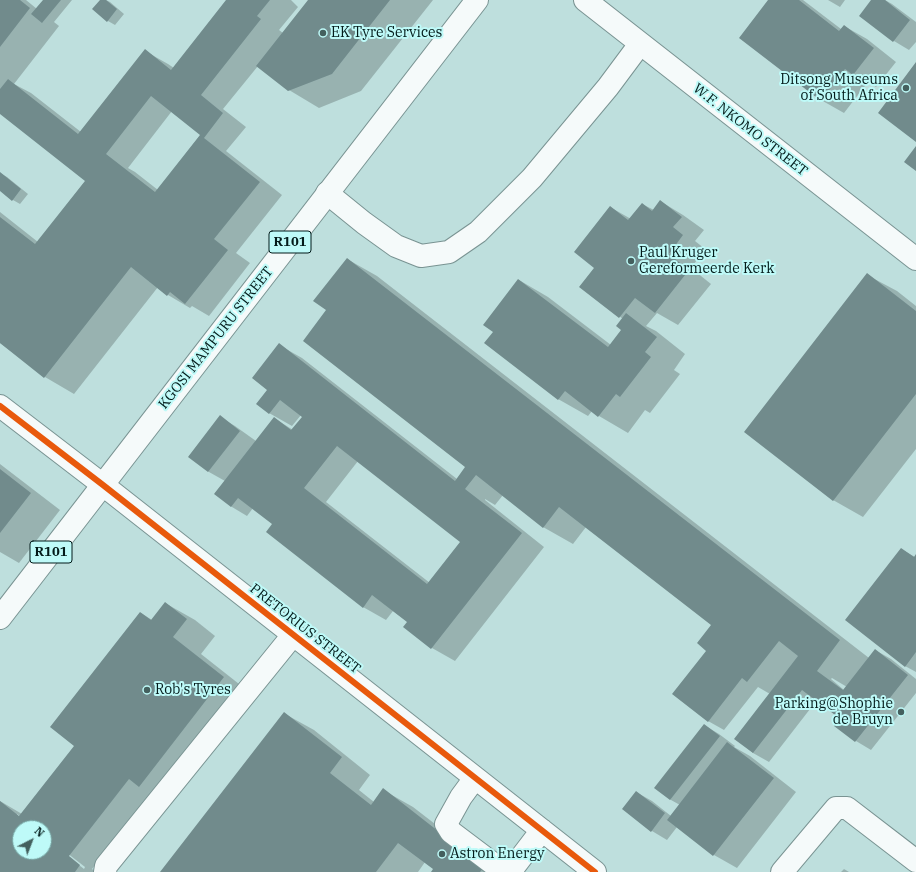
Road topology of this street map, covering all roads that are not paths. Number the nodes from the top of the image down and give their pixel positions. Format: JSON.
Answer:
{"nodes":[{"id":1,"x":477,"y":0,"type":"edge"},
{"id":2,"x":584,"y":0,"type":"edge"},
{"id":3,"x":640,"y":44,"type":"junction"},
{"id":4,"x":327,"y":193,"type":"junction"},
{"id":5,"x":916,"y":259,"type":"edge"},
{"id":6,"x":0,"y":406,"type":"edge"},
{"id":7,"x":103,"y":485,"type":"junction"},
{"id":8,"x":0,"y":618,"type":"edge"},
{"id":9,"x":293,"y":635,"type":"junction"},
{"id":10,"x":475,"y":778,"type":"junction"},
{"id":11,"x":542,"y":830,"type":"junction"},
{"id":12,"x":916,"y":861,"type":"edge"},
{"id":13,"x":105,"y":872,"type":"edge"},
{"id":14,"x":504,"y":872,"type":"edge"},
{"id":15,"x":510,"y":872,"type":"edge"},
{"id":16,"x":595,"y":872,"type":"edge"},
{"id":17,"x":782,"y":872,"type":"edge"}],
"edges":[{"from":1,"to":4,"type":"main road","name":"KGOSI MAMPURU STREET","number":"R101"},
{"from":2,"to":3,"type":"main road","name":"W.F. NKOMO STREET"},
{"from":3,"to":4,"type":"main road"},
{"from":3,"to":5,"type":"main road","name":"W.F. NKOMO STREET"},
{"from":4,"to":7,"type":"main road","name":"KGOSI MAMPURU STREET","number":"R101"},
{"from":6,"to":7,"type":"main road","name":"PRETORIUS STREET"},
{"from":7,"to":8,"type":"main road","name":"KGOSI MAMPURU STREET","number":"R101"},
{"from":7,"to":9,"type":"main road","name":"PRETORIUS STREET"},
{"from":9,"to":10,"type":"main road","name":"PRETORIUS STREET"},
{"from":9,"to":13,"type":"main road"},
{"from":10,"to":11,"type":"main road","name":"PRETORIUS STREET"},
{"from":10,"to":14,"type":"main road"},
{"from":11,"to":15,"type":"main road"},
{"from":11,"to":16,"type":"main road","name":"PRETORIUS STREET"},
{"from":12,"to":17,"type":"main road"}]}
